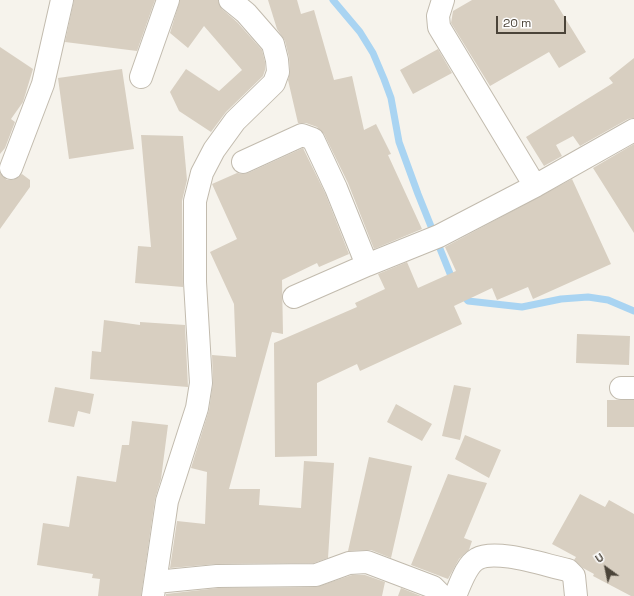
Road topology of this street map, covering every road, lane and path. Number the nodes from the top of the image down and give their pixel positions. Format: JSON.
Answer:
{"nodes":[{"id":1,"x":62,"y":0,"type":"edge"},
{"id":2,"x":168,"y":0,"type":"edge"},
{"id":3,"x":230,"y":0,"type":"edge"},
{"id":4,"x":443,"y":0,"type":"edge"},
{"id":5,"x":141,"y":77,"type":"dead end"},
{"id":6,"x":634,"y":130,"type":"edge"},
{"id":7,"x":243,"y":162,"type":"dead end"},
{"id":8,"x":11,"y":168,"type":"dead end"},
{"id":9,"x":535,"y":186,"type":"junction"},
{"id":10,"x":367,"y":265,"type":"junction"},
{"id":11,"x":294,"y":297,"type":"dead end"},
{"id":12,"x":155,"y":589,"type":"edge"},
{"id":13,"x":442,"y":596,"type":"edge"},
{"id":14,"x":455,"y":596,"type":"edge"},
{"id":15,"x":576,"y":596,"type":"edge"}],
"edges":[{"from":1,"to":8,"type":"street"},
{"from":2,"to":5,"type":"street"},
{"from":3,"to":12,"type":"street"},
{"from":4,"to":9,"type":"street"},
{"from":6,"to":9,"type":"street"},
{"from":7,"to":10,"type":"street"},
{"from":9,"to":10,"type":"street"},
{"from":10,"to":11,"type":"street"},
{"from":12,"to":13,"type":"street"},
{"from":14,"to":15,"type":"street"}]}
